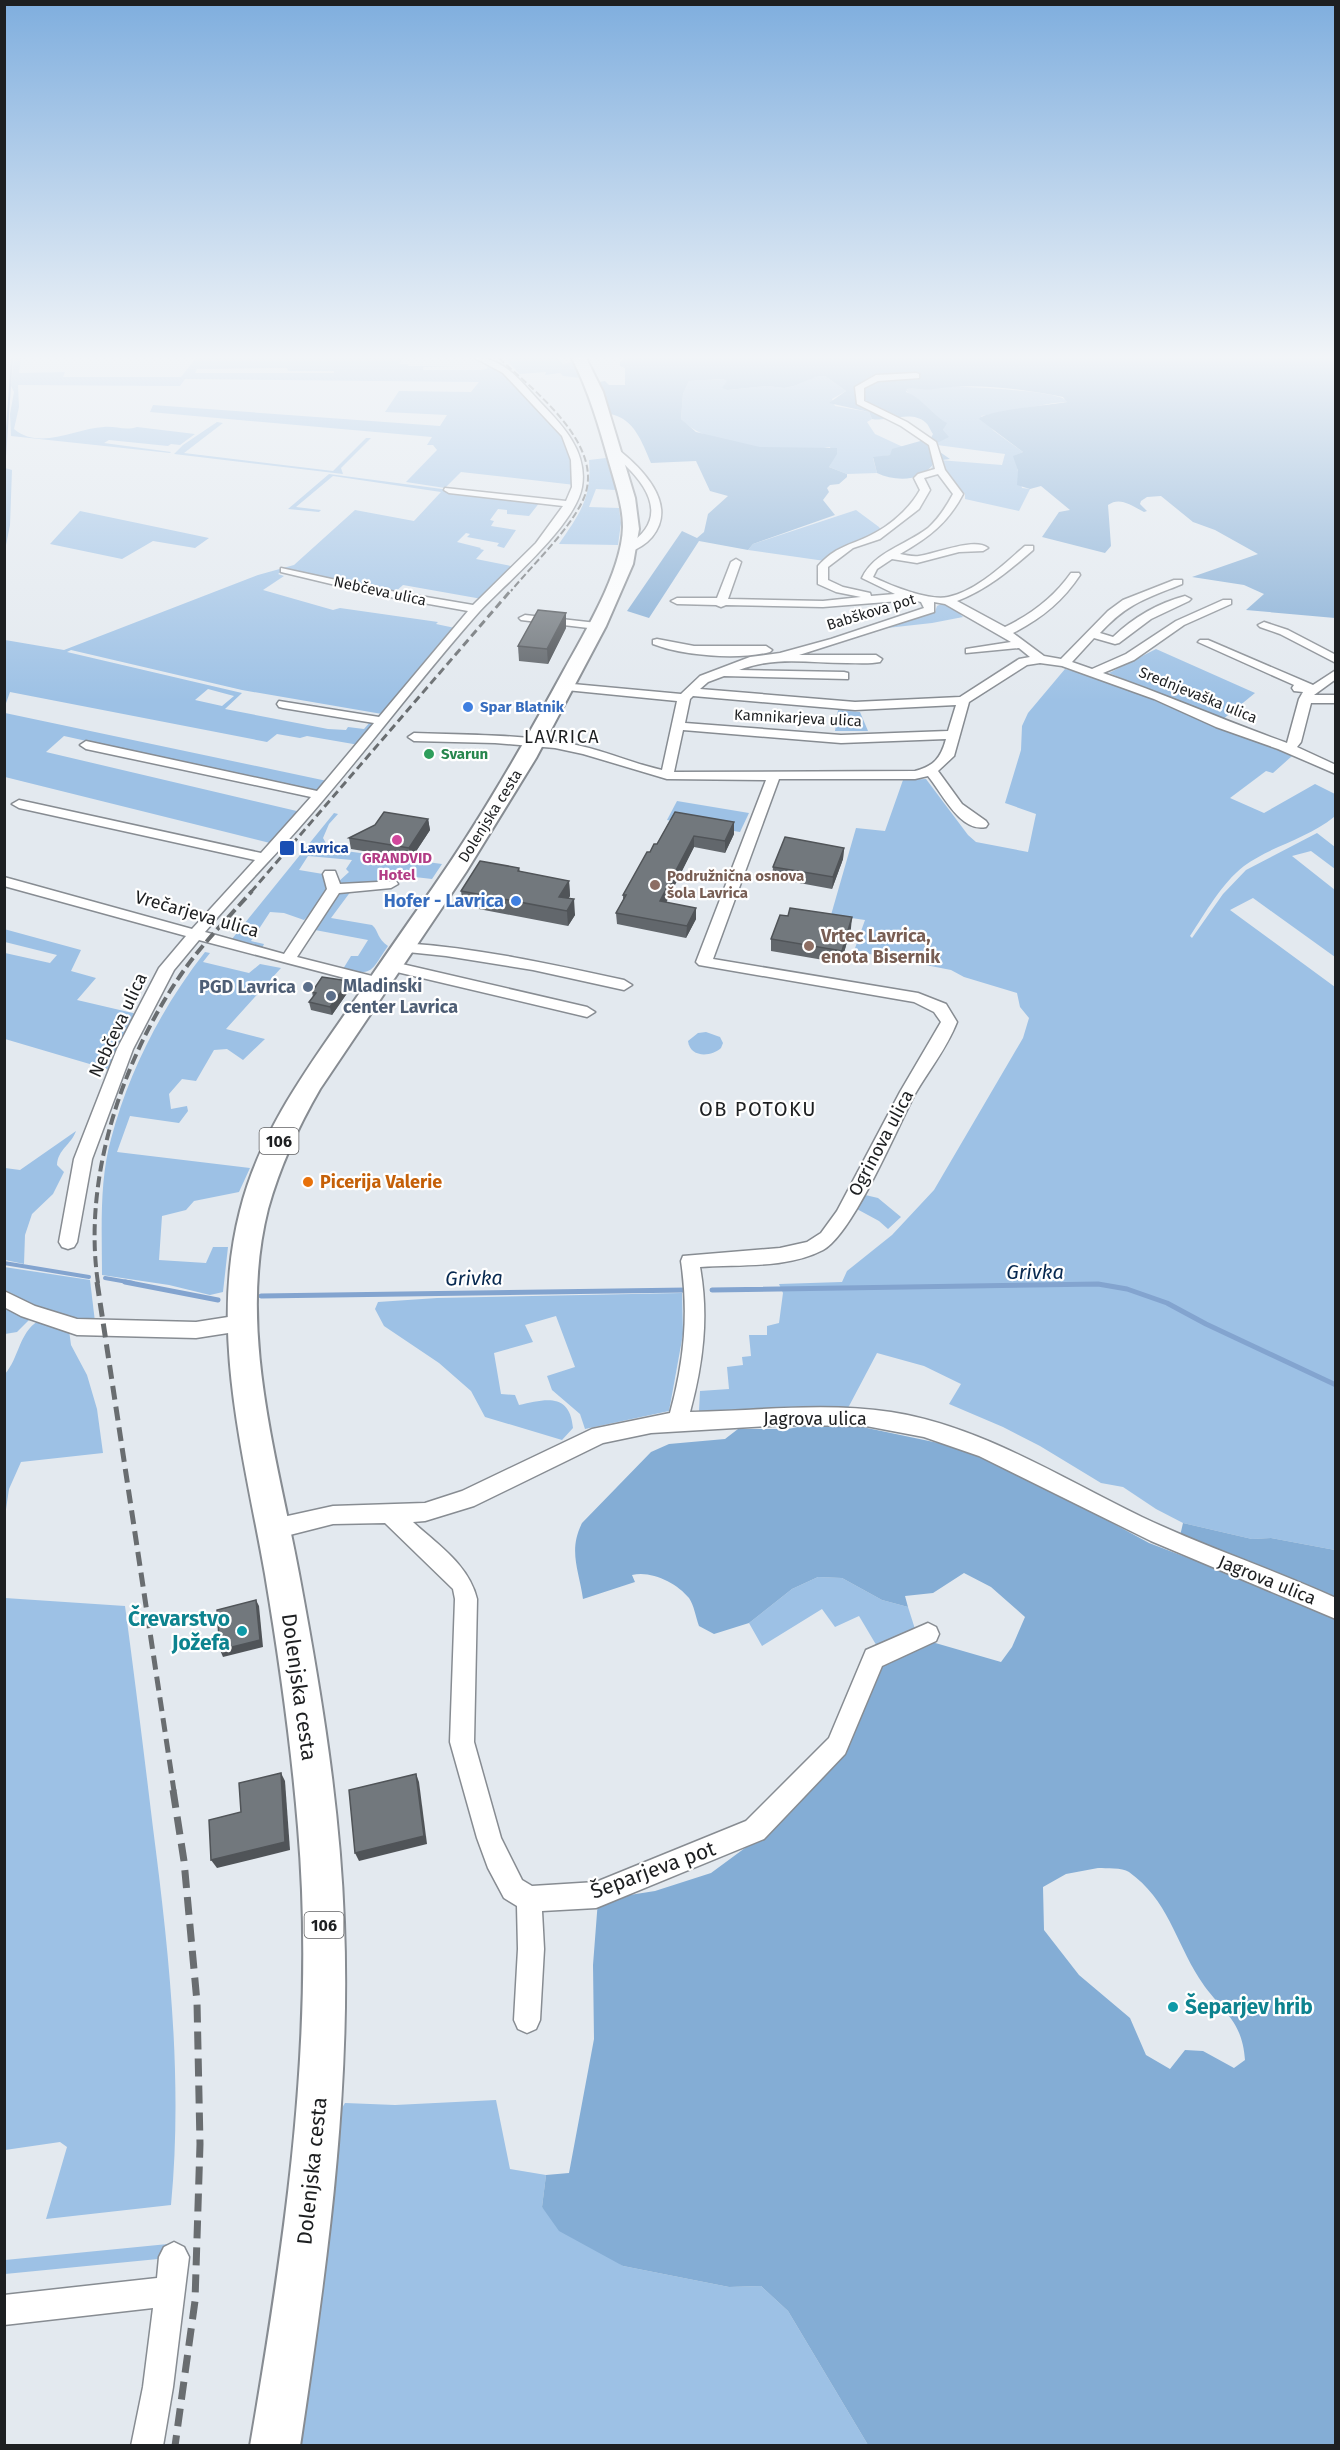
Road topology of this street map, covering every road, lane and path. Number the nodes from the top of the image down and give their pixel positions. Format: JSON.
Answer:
{"nodes":[{"id":1,"x":577,"y":472,"type":"edge"},
{"id":2,"x":618,"y":472,"type":"edge"},
{"id":3,"x":639,"y":472,"type":"edge"},
{"id":4,"x":933,"y":472,"type":"edge"},
{"id":5,"x":942,"y":472,"type":"edge"},
{"id":6,"x":449,"y":490,"type":"dead end"},
{"id":7,"x":570,"y":504,"type":"junction"},
{"id":8,"x":983,"y":548,"type":"dead end"},
{"id":9,"x":1029,"y":548,"type":"dead end"},
{"id":10,"x":629,"y":549,"type":"junction"},
{"id":11,"x":893,"y":555,"type":"junction"},
{"id":12,"x":736,"y":562,"type":"dead end"},
{"id":13,"x":285,"y":570,"type":"dead end"},
{"id":14,"x":1075,"y":575,"type":"dead end"},
{"id":15,"x":1178,"y":582,"type":"dead end"},
{"id":16,"x":914,"y":596,"type":"junction"},
{"id":17,"x":891,"y":599,"type":"junction"},
{"id":18,"x":1185,"y":599,"type":"dead end"},
{"id":19,"x":677,"y":601,"type":"dead end"},
{"id":20,"x":948,"y":601,"type":"junction"},
{"id":21,"x":1227,"y":602,"type":"dead end"},
{"id":22,"x":721,"y":604,"type":"junction"},
{"id":23,"x":476,"y":609,"type":"junction"},
{"id":24,"x":525,"y":618,"type":"dead end"},
{"id":25,"x":1264,"y":625,"type":"dead end"},
{"id":26,"x":597,"y":626,"type":"junction"},
{"id":27,"x":1005,"y":632,"type":"junction"},
{"id":28,"x":1092,"y":634,"type":"junction"},
{"id":29,"x":657,"y":642,"type":"dead end"},
{"id":30,"x":1204,"y":642,"type":"dead end"},
{"id":31,"x":1023,"y":645,"type":"junction"},
{"id":32,"x":809,"y":647,"type":"junction"},
{"id":33,"x":970,"y":651,"type":"dead end"},
{"id":34,"x":1332,"y":655,"type":"edge"},
{"id":35,"x":781,"y":656,"type":"junction"},
{"id":36,"x":876,"y":659,"type":"dead end"},
{"id":37,"x":1040,"y":659,"type":"junction"},
{"id":38,"x":1064,"y":663,"type":"junction"},
{"id":39,"x":717,"y":672,"type":"junction"},
{"id":40,"x":1095,"y":672,"type":"junction"},
{"id":41,"x":1335,"y":673,"type":"edge"},
{"id":42,"x":844,"y":676,"type":"dead end"},
{"id":43,"x":566,"y":686,"type":"junction"},
{"id":44,"x":1306,"y":692,"type":"junction"},
{"id":45,"x":687,"y":695,"type":"junction"},
{"id":46,"x":1335,"y":699,"type":"edge"},
{"id":47,"x":963,"y":701,"type":"junction"},
{"id":48,"x":283,"y":704,"type":"dead end"},
{"id":49,"x":382,"y":721,"type":"junction"},
{"id":50,"x":678,"y":726,"type":"junction"},
{"id":51,"x":952,"y":735,"type":"junction"},
{"id":52,"x":414,"y":737,"type":"dead end"},
{"id":53,"x":535,"y":743,"type":"junction"},
{"id":54,"x":86,"y":745,"type":"dead end"},
{"id":55,"x":1288,"y":749,"type":"junction"},
{"id":56,"x":1335,"y":770,"type":"edge"},
{"id":57,"x":931,"y":771,"type":"junction"},
{"id":58,"x":775,"y":774,"type":"junction"},
{"id":59,"x":667,"y":775,"type":"junction"},
{"id":60,"x":319,"y":795,"type":"junction"},
{"id":61,"x":19,"y":804,"type":"dead end"},
{"id":62,"x":981,"y":824,"type":"dead end"},
{"id":63,"x":265,"y":858,"type":"junction"},
{"id":64,"x":330,"y":874,"type":"dead end"},
{"id":65,"x":4,"y":881,"type":"edge"},
{"id":66,"x":391,"y":884,"type":"dead end"},
{"id":67,"x":334,"y":889,"type":"junction"},
{"id":68,"x":194,"y":933,"type":"junction"},
{"id":69,"x":288,"y":959,"type":"junction"},
{"id":70,"x":390,"y":965,"type":"junction"},
{"id":71,"x":624,"y":985,"type":"dead end"},
{"id":72,"x":587,"y":1012,"type":"dead end"},
{"id":73,"x":68,"y":1242,"type":"dead end"},
{"id":74,"x":4,"y":1298,"type":"edge"},
{"id":75,"x":240,"y":1323,"type":"junction"},
{"id":76,"x":678,"y":1421,"type":"junction"},
{"id":77,"x":392,"y":1515,"type":"junction"},
{"id":78,"x":274,"y":1529,"type":"junction"},
{"id":79,"x":1335,"y":1609,"type":"edge"},
{"id":80,"x":928,"y":1634,"type":"dead end"},
{"id":81,"x":529,"y":1899,"type":"junction"},
{"id":82,"x":527,"y":2020,"type":"dead end"},
{"id":83,"x":174,"y":2257,"type":"dead end"},
{"id":84,"x":170,"y":2291,"type":"junction"},
{"id":85,"x":4,"y":2310,"type":"edge"},
{"id":86,"x":147,"y":2445,"type":"edge"},
{"id":87,"x":275,"y":2445,"type":"edge"}],
"edges":[{"from":1,"to":7,"type":"street","name":"Nebčeva ulica"},
{"from":2,"to":10,"type":"main road","name":"Dolenjska cesta","number":"106"},
{"from":3,"to":10,"type":"street","name":"Dolenjska cesta"},
{"from":4,"to":17,"type":"street","name":"Babškova pot"},
{"from":5,"to":11,"type":"street"},
{"from":6,"to":7,"type":"street"},
{"from":7,"to":23,"type":"street","name":"Nebčeva ulica"},
{"from":8,"to":11,"type":"street"},
{"from":9,"to":20,"type":"street"},
{"from":10,"to":26,"type":"main road","name":"Dolenjska cesta","number":"106"},
{"from":11,"to":16,"type":"street"},
{"from":12,"to":22,"type":"street"},
{"from":13,"to":23,"type":"street","name":"Nebčeva ulica"},
{"from":14,"to":27,"type":"street"},
{"from":15,"to":28,"type":"street"},
{"from":16,"to":17,"type":"street","name":"Babškova pot"},
{"from":16,"to":20,"type":"street"},
{"from":16,"to":32,"type":"street","name":"Babškova pot"},
{"from":17,"to":22,"type":"street","name":"Babškova pot"},
{"from":18,"to":28,"type":"street"},
{"from":19,"to":22,"type":"street","name":"Babškova pot"},
{"from":20,"to":27,"type":"street"},
{"from":21,"to":40,"type":"street","name":"Srednjevaška ulica"},
{"from":23,"to":49,"type":"street","name":"Nebčeva ulica"},
{"from":24,"to":26,"type":"street"},
{"from":25,"to":34,"type":"street"},
{"from":26,"to":43,"type":"main road","name":"Dolenjska cesta","number":"106"},
{"from":27,"to":31,"type":"street"},
{"from":28,"to":38,"type":"street"},
{"from":29,"to":32,"type":"street","name":"Babškova pot"},
{"from":30,"to":44,"type":"street"},
{"from":31,"to":33,"type":"street"},
{"from":31,"to":37,"type":"street"},
{"from":32,"to":35,"type":"street","name":"Babškova pot"},
{"from":35,"to":36,"type":"street","name":"Babškova pot"},
{"from":35,"to":39,"type":"street","name":"Babškova pot"},
{"from":37,"to":38,"type":"street","name":"Srednjevaška ulica"},
{"from":37,"to":47,"type":"street"},
{"from":38,"to":40,"type":"street","name":"Srednjevaška ulica"},
{"from":39,"to":42,"type":"street"},
{"from":39,"to":45,"type":"street","name":"Babškova pot"},
{"from":40,"to":55,"type":"street","name":"Srednjevaška ulica"},
{"from":41,"to":44,"type":"street"},
{"from":43,"to":45,"type":"street"},
{"from":43,"to":53,"type":"main road","name":"Dolenjska cesta","number":"106"},
{"from":44,"to":46,"type":"street"},
{"from":44,"to":55,"type":"street"},
{"from":45,"to":47,"type":"street","name":"Kamnikarjeva ulica"},
{"from":45,"to":50,"type":"street"},
{"from":47,"to":51,"type":"street"},
{"from":48,"to":49,"type":"street"},
{"from":49,"to":60,"type":"street","name":"Nebčeva ulica"},
{"from":50,"to":51,"type":"street","name":"Kamnikarjeva ulica"},
{"from":50,"to":59,"type":"street"},
{"from":51,"to":57,"type":"street"},
{"from":52,"to":53,"type":"street"},
{"from":53,"to":59,"type":"street"},
{"from":53,"to":70,"type":"main road","name":"Dolenjska cesta","number":"106"},
{"from":54,"to":60,"type":"street"},
{"from":55,"to":56,"type":"street","name":"Srednjevaška ulica"},
{"from":57,"to":58,"type":"street"},
{"from":57,"to":62,"type":"street"},
{"from":58,"to":59,"type":"street"},
{"from":58,"to":76,"type":"street","name":"Ogrinova ulica"},
{"from":60,"to":63,"type":"street","name":"Nebčeva ulica"},
{"from":61,"to":63,"type":"street"},
{"from":63,"to":68,"type":"street","name":"Nebčeva ulica"},
{"from":64,"to":67,"type":"street"},
{"from":65,"to":68,"type":"street","name":"Vrečarjeva ulica"},
{"from":66,"to":67,"type":"street"},
{"from":67,"to":69,"type":"street"},
{"from":68,"to":69,"type":"street","name":"Vrečarjeva ulica"},
{"from":68,"to":73,"type":"street","name":"Nebčeva ulica"},
{"from":69,"to":70,"type":"street","name":"Vrečarjeva ulica"},
{"from":70,"to":71,"type":"street"},
{"from":70,"to":72,"type":"street"},
{"from":70,"to":75,"type":"main road","name":"Dolenjska cesta","number":"106"},
{"from":74,"to":75,"type":"street"},
{"from":75,"to":78,"type":"main road","name":"Dolenjska cesta","number":"106"},
{"from":76,"to":77,"type":"street","name":"Jagrova ulica"},
{"from":76,"to":79,"type":"street","name":"Jagrova ulica"},
{"from":77,"to":78,"type":"street","name":"Jagrova ulica"},
{"from":77,"to":81,"type":"street"},
{"from":78,"to":87,"type":"main road","name":"Dolenjska cesta","number":"106"},
{"from":80,"to":81,"type":"street","name":"Šeparjeva pot"},
{"from":81,"to":82,"type":"street"},
{"from":83,"to":84,"type":"street"},
{"from":84,"to":85,"type":"street"},
{"from":84,"to":86,"type":"street"}]}
